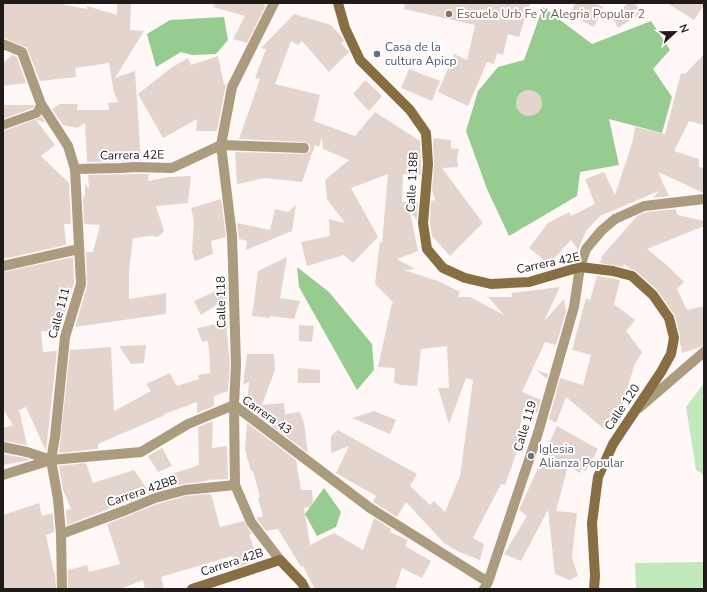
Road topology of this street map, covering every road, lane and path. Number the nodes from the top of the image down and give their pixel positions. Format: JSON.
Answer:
{"nodes":[{"id":1,"x":274,"y":3,"type":"edge"},
{"id":2,"x":338,"y":3,"type":"edge"},
{"id":3,"x":3,"y":44,"type":"edge"},
{"id":4,"x":41,"y":104,"type":"junction"},
{"id":5,"x":3,"y":125,"type":"edge"},
{"id":6,"x":221,"y":145,"type":"junction"},
{"id":7,"x":304,"y":148,"type":"dead end"},
{"id":8,"x":75,"y":169,"type":"junction"},
{"id":9,"x":704,"y":199,"type":"edge"},
{"id":10,"x":79,"y":249,"type":"junction"},
{"id":11,"x":427,"y":249,"type":"joint"},
{"id":12,"x":3,"y":266,"type":"edge"},
{"id":13,"x":580,"y":267,"type":"junction"},
{"id":14,"x":674,"y":338,"type":"joint"},
{"id":15,"x":704,"y":352,"type":"edge"},
{"id":16,"x":234,"y":405,"type":"junction"},
{"id":17,"x":631,"y":416,"type":"junction"},
{"id":18,"x":3,"y":447,"type":"edge"},
{"id":19,"x":51,"y":460,"type":"junction"},
{"id":20,"x":3,"y":475,"type":"edge"},
{"id":21,"x":235,"y":485,"type":"junction"},
{"id":22,"x":61,"y":534,"type":"junction"},
{"id":23,"x":280,"y":560,"type":"junction"},
{"id":24,"x":486,"y":586,"type":"edge"},
{"id":25,"x":62,"y":589,"type":"edge"},
{"id":26,"x":192,"y":589,"type":"edge"},
{"id":27,"x":305,"y":589,"type":"edge"},
{"id":28,"x":594,"y":589,"type":"edge"}],
"edges":[{"from":1,"to":6,"type":"street","name":"Calle 118"},
{"from":2,"to":11,"type":"street","name":"Calle 118B"},
{"from":3,"to":4,"type":"street","name":"Calle 111"},
{"from":4,"to":5,"type":"lane"},
{"from":4,"to":8,"type":"street","name":"Calle 111"},
{"from":6,"to":7,"type":"street","name":"Carrera 42E"},
{"from":6,"to":8,"type":"street","name":"Carrera 42E"},
{"from":6,"to":16,"type":"street","name":"Calle 118"},
{"from":8,"to":10,"type":"street","name":"Calle 111"},
{"from":9,"to":13,"type":"street","name":"Calle 119"},
{"from":10,"to":12,"type":"street"},
{"from":10,"to":19,"type":"street","name":"Calle 111"},
{"from":11,"to":13,"type":"street","name":"Carrera 42E"},
{"from":13,"to":14,"type":"street","name":"Carrera 42E"},
{"from":13,"to":24,"type":"street","name":"Calle 119"},
{"from":14,"to":17,"type":"street","name":"Calle 120"},
{"from":15,"to":17,"type":"street"},
{"from":16,"to":19,"type":"street","name":"Carrera 43"},
{"from":16,"to":21,"type":"street","name":"Calle 118"},
{"from":16,"to":24,"type":"street","name":"Carrera 43"},
{"from":17,"to":28,"type":"street","name":"Calle 120"},
{"from":18,"to":19,"type":"street"},
{"from":19,"to":20,"type":"street","name":"Carrera 43"},
{"from":19,"to":22,"type":"street","name":"Calle 111"},
{"from":21,"to":22,"type":"street","name":"Carrera 42BB"},
{"from":21,"to":23,"type":"street","name":"Calle 118"},
{"from":22,"to":25,"type":"street","name":"Calle 111"},
{"from":23,"to":26,"type":"street","name":"Carrera 42B"},
{"from":23,"to":27,"type":"street","name":"Calle 118"}]}
